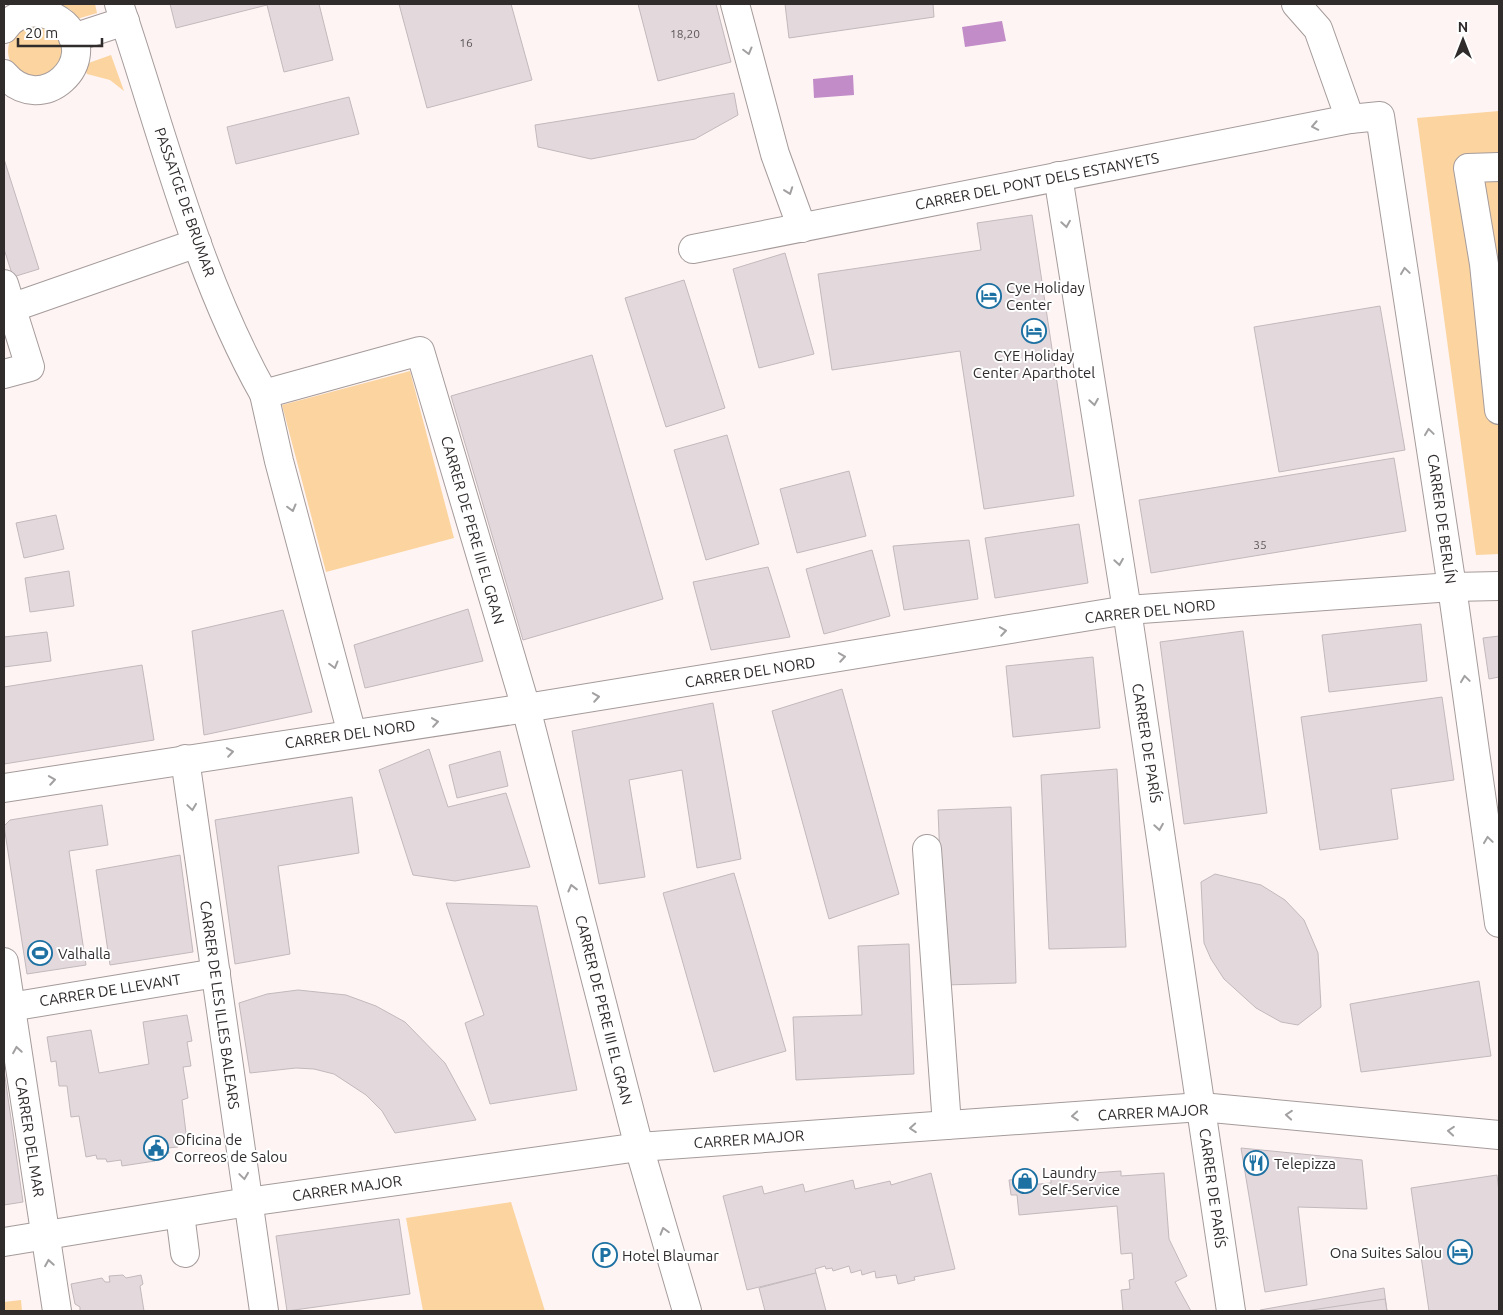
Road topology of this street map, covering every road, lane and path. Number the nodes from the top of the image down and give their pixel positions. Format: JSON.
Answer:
{"nodes":[{"id":1,"x":736,"y":4,"type":"edge"},
{"id":2,"x":1296,"y":4,"type":"edge"},
{"id":3,"x":122,"y":12,"type":"edge"},
{"id":4,"x":1319,"y":16,"type":"edge"},
{"id":5,"x":4,"y":29,"type":"edge"},
{"id":6,"x":73,"y":38,"type":"junction"},
{"id":7,"x":4,"y":74,"type":"edge"},
{"id":8,"x":1380,"y":116,"type":"joint"},
{"id":9,"x":1350,"y":119,"type":"junction"},
{"id":10,"x":1499,"y":166,"type":"edge"},
{"id":11,"x":1058,"y":176,"type":"junction"},
{"id":12,"x":802,"y":228,"type":"junction"},
{"id":13,"x":197,"y":243,"type":"junction"},
{"id":14,"x":693,"y":249,"type":"dead end"},
{"id":15,"x":1491,"y":264,"type":"edge"},
{"id":16,"x":7,"y":296,"type":"edge"},
{"id":17,"x":1496,"y":360,"type":"edge"},
{"id":18,"x":17,"y":370,"type":"edge"},
{"id":19,"x":264,"y":394,"type":"junction"},
{"id":20,"x":1499,"y":410,"type":"edge"},
{"id":21,"x":1499,"y":586,"type":"edge"},
{"id":22,"x":1452,"y":587,"type":"junction"},
{"id":23,"x":1127,"y":610,"type":"junction"},
{"id":24,"x":526,"y":708,"type":"junction"},
{"id":25,"x":352,"y":734,"type":"junction"},
{"id":26,"x":185,"y":759,"type":"junction"},
{"id":27,"x":4,"y":788,"type":"edge"},
{"id":28,"x":927,"y":849,"type":"dead end"},
{"id":29,"x":1499,"y":923,"type":"edge"},
{"id":30,"x":4,"y":962,"type":"edge"},
{"id":31,"x":216,"y":973,"type":"junction"},
{"id":32,"x":7,"y":1007,"type":"edge"},
{"id":33,"x":1201,"y":1107,"type":"junction"},
{"id":34,"x":947,"y":1125,"type":"junction"},
{"id":35,"x":1499,"y":1135,"type":"edge"},
{"id":36,"x":639,"y":1147,"type":"junction"},
{"id":37,"x":248,"y":1202,"type":"junction"},
{"id":38,"x":180,"y":1214,"type":"junction"},
{"id":39,"x":45,"y":1236,"type":"junction"},
{"id":40,"x":4,"y":1242,"type":"edge"},
{"id":41,"x":185,"y":1254,"type":"dead end"},
{"id":42,"x":57,"y":1311,"type":"edge"},
{"id":43,"x":264,"y":1311,"type":"edge"},
{"id":44,"x":688,"y":1311,"type":"edge"},
{"id":45,"x":1231,"y":1311,"type":"edge"}],
"edges":[{"from":1,"to":12,"type":"street","one_way":true},
{"from":2,"to":4,"type":"street"},
{"from":3,"to":6,"type":"street"},
{"from":3,"to":13,"type":"street","name":"PASSATGE DE BRUMAR"},
{"from":4,"to":9,"type":"street"},
{"from":5,"to":6,"type":"street"},
{"from":6,"to":7,"type":"street"},
{"from":8,"to":9,"type":"street","name":"CARRER DEL PONT DELS ESTANYETS"},
{"from":22,"to":8,"type":"street","name":"CARRER DE BERLÍN","one_way":true},
{"from":9,"to":11,"type":"street","name":"CARRER DEL PONT DELS ESTANYETS","one_way":true},
{"from":10,"to":15,"type":"street"},
{"from":11,"to":12,"type":"street","name":"CARRER DEL PONT DELS ESTANYETS"},
{"from":11,"to":23,"type":"street","name":"CARRER DE PARÍS","one_way":true},
{"from":12,"to":14,"type":"street","name":"CARRER DEL PONT DELS ESTANYETS"},
{"from":13,"to":16,"type":"street"},
{"from":13,"to":19,"type":"street","name":"PASSATGE DE BRUMAR"},
{"from":15,"to":17,"type":"street"},
{"from":16,"to":18,"type":"street"},
{"from":17,"to":20,"type":"street"},
{"from":19,"to":24,"type":"street","name":"CARRER DE PERE III EL GRAN"},
{"from":19,"to":25,"type":"street","name":"PASSATGE DE BRUMAR","one_way":true},
{"from":21,"to":22,"type":"street","name":"CARRER DEL NORD"},
{"from":22,"to":23,"type":"street","name":"CARRER DEL NORD"},
{"from":29,"to":22,"type":"street","name":"CARRER DE BERLÍN","one_way":true},
{"from":24,"to":23,"type":"street","name":"CARRER DEL NORD","one_way":true},
{"from":23,"to":33,"type":"street","name":"CARRER DE PARÍS","one_way":true},
{"from":25,"to":24,"type":"street","name":"CARRER DEL NORD","one_way":true},
{"from":36,"to":24,"type":"street","name":"CARRER DE PERE III EL GRAN","one_way":true},
{"from":26,"to":25,"type":"street","name":"CARRER DEL NORD","one_way":true},
{"from":27,"to":26,"type":"street","name":"CARRER DEL NORD","one_way":true},
{"from":26,"to":31,"type":"street","name":"CARRER DE LES ILLES BALEARS","one_way":true},
{"from":28,"to":34,"type":"street"},
{"from":30,"to":32,"type":"street","name":"CARRER DEL MAR"},
{"from":31,"to":32,"type":"street","name":"CARRER DE LLEVANT"},
{"from":31,"to":37,"type":"street","name":"CARRER DE LES ILLES BALEARS","one_way":true},
{"from":39,"to":32,"type":"street","name":"CARRER DEL MAR","one_way":true},
{"from":33,"to":34,"type":"street","name":"CARRER MAJOR","one_way":true},
{"from":35,"to":33,"type":"street","name":"CARRER MAJOR","one_way":true},
{"from":33,"to":45,"type":"street","name":"CARRER DE PARÍS"},
{"from":34,"to":36,"type":"street","name":"CARRER MAJOR","one_way":true},
{"from":36,"to":37,"type":"street","name":"CARRER MAJOR"},
{"from":44,"to":36,"type":"street","name":"CARRER DE PERE III EL GRAN","one_way":true},
{"from":37,"to":38,"type":"street","name":"CARRER MAJOR"},
{"from":37,"to":43,"type":"street","name":"CARRER DE LES ILLES BALEARS"},
{"from":38,"to":39,"type":"street","name":"CARRER MAJOR"},
{"from":38,"to":41,"type":"street"},
{"from":39,"to":40,"type":"street","name":"CARRER MAJOR"},
{"from":42,"to":39,"type":"street","name":"CARRER DEL MAR","one_way":true}]}
